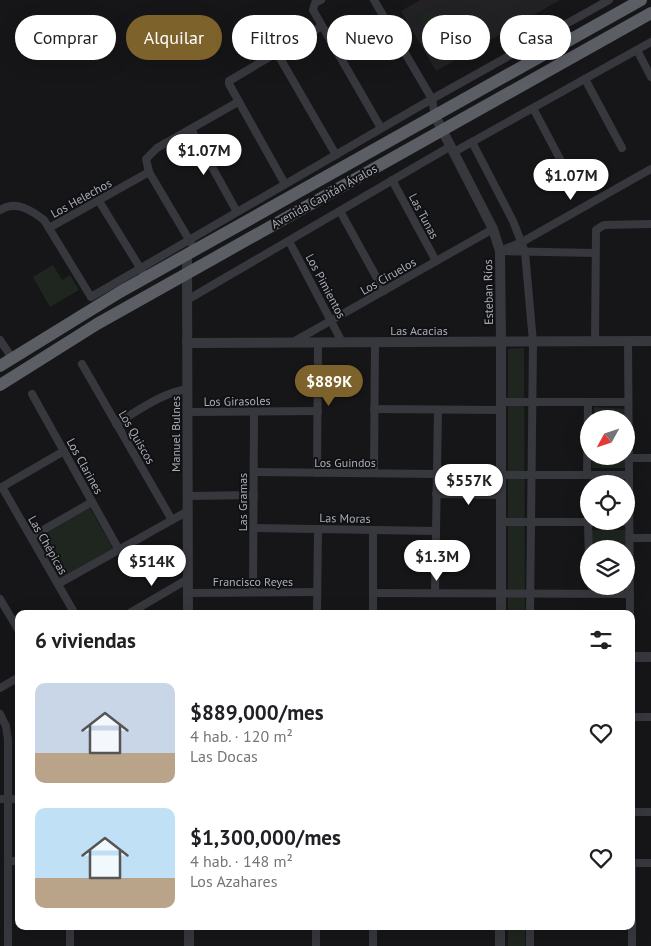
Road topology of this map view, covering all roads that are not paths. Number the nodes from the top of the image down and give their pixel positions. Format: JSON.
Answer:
{"nodes":[{"id":1,"x":321,"y":0,"type":"edge"},
{"id":2,"x":374,"y":0,"type":"edge"},
{"id":3,"x":608,"y":0,"type":"edge"},
{"id":4,"x":641,"y":0,"type":"edge"},
{"id":5,"x":651,"y":13,"type":"edge"},
{"id":6,"x":322,"y":26,"type":"junction"},
{"id":7,"x":317,"y":29,"type":"edge"},
{"id":8,"x":651,"y":42,"type":"edge"},
{"id":9,"x":637,"y":50,"type":"junction"},
{"id":10,"x":265,"y":60,"type":"edge"},
{"id":11,"x":281,"y":60,"type":"edge"},
{"id":12,"x":651,"y":77,"type":"edge"},
{"id":13,"x":585,"y":79,"type":"junction"},
{"id":14,"x":432,"y":99,"type":"junction"},
{"id":15,"x":238,"y":102,"type":"junction"},
{"id":16,"x":532,"y":108,"type":"junction"},
{"id":17,"x":435,"y":116,"type":"junction"},
{"id":18,"x":382,"y":128,"type":"junction"},
{"id":19,"x":191,"y":129,"type":"junction"},
{"id":20,"x":443,"y":130,"type":"junction"},
{"id":21,"x":472,"y":142,"type":"junction"},
{"id":22,"x":622,"y":148,"type":"dead end"},
{"id":23,"x":452,"y":149,"type":"junction"},
{"id":24,"x":336,"y":155,"type":"junction"},
{"id":25,"x":651,"y":169,"type":"edge"},
{"id":26,"x":149,"y":172,"type":"junction"},
{"id":27,"x":570,"y":178,"type":"dead end"},
{"id":28,"x":392,"y":180,"type":"junction"},
{"id":29,"x":286,"y":184,"type":"junction"},
{"id":30,"x":99,"y":201,"type":"junction"},
{"id":31,"x":0,"y":210,"type":"edge"},
{"id":32,"x":340,"y":211,"type":"junction"},
{"id":33,"x":237,"y":212,"type":"junction"},
{"id":34,"x":651,"y":224,"type":"edge"},
{"id":35,"x":50,"y":228,"type":"junction"},
{"id":36,"x":493,"y":229,"type":"junction"},
{"id":37,"x":289,"y":241,"type":"junction"},
{"id":38,"x":522,"y":242,"type":"junction"},
{"id":39,"x":190,"y":248,"type":"junction"},
{"id":40,"x":500,"y":251,"type":"junction"},
{"id":41,"x":525,"y":252,"type":"junction"},
{"id":42,"x":595,"y":253,"type":"junction"},
{"id":43,"x":436,"y":262,"type":"junction"},
{"id":44,"x":143,"y":273,"type":"junction"},
{"id":45,"x":187,"y":273,"type":"junction"},
{"id":46,"x":384,"y":291,"type":"junction"},
{"id":47,"x":187,"y":300,"type":"junction"},
{"id":48,"x":331,"y":321,"type":"junction"},
{"id":49,"x":0,"y":340,"type":"edge"},
{"id":50,"x":294,"y":342,"type":"junction"},
{"id":51,"x":318,"y":342,"type":"junction"},
{"id":52,"x":342,"y":342,"type":"junction"},
{"id":53,"x":375,"y":342,"type":"junction"},
{"id":54,"x":501,"y":342,"type":"junction"},
{"id":55,"x":533,"y":342,"type":"junction"},
{"id":56,"x":595,"y":342,"type":"junction"},
{"id":57,"x":628,"y":342,"type":"junction"},
{"id":58,"x":651,"y":342,"type":"edge"},
{"id":59,"x":188,"y":343,"type":"junction"},
{"id":60,"x":12,"y":358,"type":"junction"},
{"id":61,"x":82,"y":364,"type":"dead end"},
{"id":62,"x":0,"y":366,"type":"edge"},
{"id":63,"x":0,"y":384,"type":"edge"},
{"id":64,"x":188,"y":389,"type":"junction"},
{"id":65,"x":32,"y":394,"type":"dead end"},
{"id":66,"x":532,"y":402,"type":"junction"},
{"id":67,"x":628,"y":402,"type":"junction"},
{"id":68,"x":588,"y":403,"type":"junction"},
{"id":69,"x":501,"y":406,"type":"junction"},
{"id":70,"x":374,"y":409,"type":"junction"},
{"id":71,"x":438,"y":410,"type":"junction"},
{"id":72,"x":628,"y":410,"type":"edge"},
{"id":73,"x":318,"y":411,"type":"junction"},
{"id":74,"x":188,"y":412,"type":"junction"},
{"id":75,"x":254,"y":412,"type":"junction"},
{"id":76,"x":116,"y":424,"type":"junction"},
{"id":77,"x":64,"y":451,"type":"junction"},
{"id":78,"x":635,"y":458,"type":"edge"},
{"id":79,"x":651,"y":458,"type":"edge"},
{"id":80,"x":628,"y":465,"type":"edge"},
{"id":81,"x":254,"y":472,"type":"junction"},
{"id":82,"x":317,"y":473,"type":"junction"},
{"id":83,"x":374,"y":473,"type":"junction"},
{"id":84,"x":437,"y":474,"type":"junction"},
{"id":85,"x":501,"y":475,"type":"junction"},
{"id":86,"x":532,"y":475,"type":"junction"},
{"id":87,"x":580,"y":475,"type":"edge"},
{"id":88,"x":587,"y":475,"type":"edge"},
{"id":89,"x":628,"y":475,"type":"edge"},
{"id":90,"x":1,"y":488,"type":"edge"},
{"id":91,"x":436,"y":494,"type":"junction"},
{"id":92,"x":501,"y":495,"type":"junction"},
{"id":93,"x":188,"y":496,"type":"junction"},
{"id":94,"x":254,"y":496,"type":"junction"},
{"id":95,"x":92,"y":502,"type":"junction"},
{"id":96,"x":188,"y":511,"type":"junction"},
{"id":97,"x":172,"y":520,"type":"junction"},
{"id":98,"x":501,"y":522,"type":"junction"},
{"id":99,"x":531,"y":522,"type":"junction"},
{"id":100,"x":580,"y":523,"type":"edge"},
{"id":101,"x":254,"y":528,"type":"junction"},
{"id":102,"x":318,"y":529,"type":"junction"},
{"id":103,"x":373,"y":530,"type":"junction"},
{"id":104,"x":629,"y":530,"type":"edge"},
{"id":105,"x":436,"y":531,"type":"junction"},
{"id":106,"x":31,"y":537,"type":"junction"},
{"id":107,"x":629,"y":538,"type":"joint"},
{"id":108,"x":651,"y":538,"type":"edge"},
{"id":109,"x":119,"y":550,"type":"junction"},
{"id":110,"x":188,"y":579,"type":"junction"},
{"id":111,"x":58,"y":584,"type":"junction"},
{"id":112,"x":580,"y":590,"type":"edge"},
{"id":113,"x":253,"y":592,"type":"junction"},
{"id":114,"x":317,"y":592,"type":"junction"},
{"id":115,"x":188,"y":593,"type":"junction"},
{"id":116,"x":373,"y":593,"type":"junction"},
{"id":117,"x":435,"y":593,"type":"junction"},
{"id":118,"x":501,"y":593,"type":"junction"},
{"id":119,"x":530,"y":593,"type":"junction"},
{"id":120,"x":630,"y":595,"type":"edge"},
{"id":121,"x":0,"y":598,"type":"edge"},
{"id":122,"x":73,"y":610,"type":"edge"},
{"id":123,"x":135,"y":610,"type":"edge"},
{"id":124,"x":188,"y":610,"type":"edge"},
{"id":125,"x":317,"y":610,"type":"edge"},
{"id":126,"x":373,"y":610,"type":"edge"},
{"id":127,"x":501,"y":610,"type":"edge"},
{"id":128,"x":530,"y":610,"type":"edge"},
{"id":129,"x":630,"y":610,"type":"edge"},
{"id":130,"x":15,"y":624,"type":"edge"},
{"id":131,"x":635,"y":656,"type":"edge"},
{"id":132,"x":651,"y":657,"type":"edge"},
{"id":133,"x":15,"y":679,"type":"edge"},
{"id":134,"x":0,"y":688,"type":"edge"},
{"id":135,"x":0,"y":714,"type":"edge"},
{"id":136,"x":635,"y":717,"type":"edge"},
{"id":137,"x":651,"y":717,"type":"edge"},
{"id":138,"x":4,"y":799,"type":"edge"},
{"id":139,"x":635,"y":812,"type":"edge"},
{"id":140,"x":651,"y":812,"type":"edge"},
{"id":141,"x":15,"y":861,"type":"edge"},
{"id":142,"x":8,"y":862,"type":"junction"},
{"id":143,"x":651,"y":862,"type":"edge"},
{"id":144,"x":635,"y":863,"type":"edge"},
{"id":145,"x":70,"y":930,"type":"edge"},
{"id":146,"x":189,"y":930,"type":"edge"},
{"id":147,"x":316,"y":930,"type":"edge"},
{"id":148,"x":373,"y":930,"type":"edge"},
{"id":149,"x":500,"y":930,"type":"edge"},
{"id":150,"x":530,"y":930,"type":"edge"},
{"id":151,"x":632,"y":930,"type":"edge"},
{"id":152,"x":8,"y":946,"type":"edge"},
{"id":153,"x":70,"y":946,"type":"edge"},
{"id":154,"x":189,"y":946,"type":"edge"},
{"id":155,"x":316,"y":946,"type":"edge"},
{"id":156,"x":373,"y":946,"type":"edge"},
{"id":157,"x":500,"y":946,"type":"edge"},
{"id":158,"x":530,"y":946,"type":"edge"},
{"id":159,"x":632,"y":946,"type":"edge"}],
"edges":[{"from":1,"to":6,"type":"street"},
{"from":2,"to":14,"type":"street","name":"Esteban Ríos"},
{"from":3,"to":14,"type":"street","name":"Avenida Capitán Ávalos"},
{"from":4,"to":17,"type":"highway","name":"Avenida Capitán Ávalos"},
{"from":5,"to":20,"type":"highway","name":"Avenida Capitán Ávalos"},
{"from":6,"to":7,"type":"street"},
{"from":6,"to":18,"type":"street"},
{"from":8,"to":9,"type":"street","name":"Avenida Capitán Ávalos"},
{"from":9,"to":12,"type":"street"},
{"from":9,"to":13,"type":"street","name":"Avenida Capitán Ávalos"},
{"from":10,"to":15,"type":"street"},
{"from":11,"to":24,"type":"street"},
{"from":13,"to":16,"type":"street","name":"Avenida Capitán Ávalos"},
{"from":13,"to":22,"type":"street"},
{"from":14,"to":17,"type":"street","name":"Esteban Ríos"},
{"from":14,"to":18,"type":"street","name":"Avenida Capitán Ávalos"},
{"from":15,"to":19,"type":"street"},
{"from":15,"to":29,"type":"street"},
{"from":16,"to":21,"type":"street","name":"Avenida Capitán Ávalos"},
{"from":16,"to":27,"type":"street"},
{"from":17,"to":20,"type":"street","name":"Esteban Ríos"},
{"from":17,"to":39,"type":"highway","name":"Avenida Capitán Ávalos"},
{"from":18,"to":24,"type":"street","name":"Avenida Capitán Ávalos"},
{"from":19,"to":26,"type":"street"},
{"from":19,"to":33,"type":"street"},
{"from":20,"to":23,"type":"street","name":"Esteban Ríos"},
{"from":20,"to":45,"type":"highway","name":"Avenida Capitán Ávalos"},
{"from":21,"to":23,"type":"street","name":"Avenida Capitán Ávalos"},
{"from":21,"to":38,"type":"street"},
{"from":23,"to":28,"type":"street","name":"Avenida Capitán Ávalos"},
{"from":23,"to":36,"type":"street","name":"Esteban Ríos"},
{"from":24,"to":29,"type":"street","name":"Avenida Capitán Ávalos"},
{"from":25,"to":38,"type":"street"},
{"from":26,"to":30,"type":"street","name":"Los Helechos"},
{"from":26,"to":39,"type":"street"},
{"from":28,"to":32,"type":"street","name":"Avenida Capitán Ávalos"},
{"from":28,"to":43,"type":"street","name":"Las Tunas"},
{"from":29,"to":33,"type":"street","name":"Avenida Capitán Ávalos"},
{"from":30,"to":35,"type":"street","name":"Los Helechos"},
{"from":30,"to":44,"type":"street"},
{"from":31,"to":35,"type":"street","name":"Los Helechos"},
{"from":32,"to":37,"type":"street","name":"Avenida Capitán Ávalos"},
{"from":32,"to":46,"type":"street"},
{"from":33,"to":39,"type":"street","name":"Avenida Capitán Ávalos"},
{"from":34,"to":42,"type":"street"},
{"from":35,"to":44,"type":"street","name":"Avenida Capitán Ávalos"},
{"from":36,"to":40,"type":"street","name":"Esteban Ríos"},
{"from":36,"to":43,"type":"street","name":"Los Ciruelos"},
{"from":37,"to":47,"type":"street","name":"Avenida Capitán Ávalos"},
{"from":37,"to":48,"type":"street","name":"Los Pimientos"},
{"from":38,"to":40,"type":"street"},
{"from":38,"to":41,"type":"street"},
{"from":39,"to":44,"type":"highway","name":"Avenida Capitán Ávalos"},
{"from":39,"to":45,"type":"street","name":"Manuel Bulnes"},
{"from":40,"to":41,"type":"street"},
{"from":40,"to":54,"type":"street","name":"Esteban Ríos"},
{"from":41,"to":42,"type":"street"},
{"from":41,"to":55,"type":"street"},
{"from":42,"to":56,"type":"street"},
{"from":43,"to":46,"type":"street","name":"Los Ciruelos"},
{"from":44,"to":60,"type":"highway","name":"Avenida Capitán Ávalos"},
{"from":45,"to":47,"type":"street","name":"Manuel Bulnes"},
{"from":45,"to":63,"type":"highway","name":"Avenida Capitán Ávalos"},
{"from":46,"to":48,"type":"street","name":"Los Ciruelos"},
{"from":47,"to":59,"type":"street","name":"Manuel Bulnes"},
{"from":48,"to":50,"type":"street","name":"Los Ciruelos"},
{"from":48,"to":52,"type":"street","name":"Los Pimientos"},
{"from":49,"to":60,"type":"street"},
{"from":50,"to":51,"type":"street","name":"Las Acacias"},
{"from":50,"to":59,"type":"street","name":"Las Acacias"},
{"from":51,"to":52,"type":"street","name":"Las Acacias"},
{"from":51,"to":73,"type":"street"},
{"from":52,"to":53,"type":"street","name":"Las Acacias"},
{"from":53,"to":54,"type":"street","name":"Las Acacias"},
{"from":53,"to":70,"type":"street"},
{"from":54,"to":55,"type":"street","name":"Las Acacias"},
{"from":54,"to":69,"type":"street","name":"Esteban Ríos"},
{"from":55,"to":56,"type":"street","name":"Las Acacias"},
{"from":55,"to":66,"type":"street"},
{"from":56,"to":57,"type":"street","name":"Las Acacias"},
{"from":57,"to":58,"type":"street","name":"Las Acacias"},
{"from":57,"to":67,"type":"street"},
{"from":59,"to":64,"type":"street","name":"Manuel Bulnes"},
{"from":60,"to":62,"type":"highway","name":"Avenida Capitán Ávalos"},
{"from":61,"to":76,"type":"street","name":"Los Quiscos"},
{"from":64,"to":74,"type":"street","name":"Manuel Bulnes"},
{"from":64,"to":76,"type":"street"},
{"from":65,"to":77,"type":"street","name":"Los Clarines"},
{"from":66,"to":68,"type":"street"},
{"from":66,"to":69,"type":"street"},
{"from":66,"to":86,"type":"street"},
{"from":67,"to":68,"type":"street"},
{"from":67,"to":72,"type":"street"},
{"from":68,"to":88,"type":"street"},
{"from":69,"to":71,"type":"street"},
{"from":69,"to":85,"type":"street","name":"Esteban Ríos"},
{"from":70,"to":71,"type":"street"},
{"from":70,"to":83,"type":"street"},
{"from":71,"to":84,"type":"street"},
{"from":73,"to":75,"type":"street","name":"Los Girasoles"},
{"from":73,"to":82,"type":"street"},
{"from":74,"to":75,"type":"street","name":"Los Girasoles"},
{"from":74,"to":93,"type":"street","name":"Manuel Bulnes"},
{"from":75,"to":81,"type":"street","name":"Las Gramas"},
{"from":76,"to":97,"type":"street","name":"Los Quiscos"},
{"from":77,"to":90,"type":"street"},
{"from":77,"to":95,"type":"street","name":"Los Clarines"},
{"from":78,"to":79,"type":"street"},
{"from":80,"to":89,"type":"street"},
{"from":81,"to":82,"type":"street","name":"Los Guindos"},
{"from":81,"to":94,"type":"street","name":"Las Gramas"},
{"from":82,"to":83,"type":"street","name":"Los Guindos"},
{"from":83,"to":84,"type":"street","name":"Los Guindos"},
{"from":84,"to":91,"type":"street"},
{"from":85,"to":86,"type":"street"},
{"from":85,"to":92,"type":"street","name":"Esteban Ríos"},
{"from":86,"to":87,"type":"street"},
{"from":86,"to":99,"type":"street"},
{"from":90,"to":106,"type":"street","name":"Las Chépicas"},
{"from":91,"to":92,"type":"street"},
{"from":91,"to":105,"type":"street"},
{"from":92,"to":98,"type":"street","name":"Esteban Ríos"},
{"from":93,"to":94,"type":"street"},
{"from":93,"to":96,"type":"street","name":"Manuel Bulnes"},
{"from":94,"to":101,"type":"street","name":"Las Gramas"},
{"from":95,"to":106,"type":"street"},
{"from":95,"to":109,"type":"street","name":"Los Clarines"},
{"from":96,"to":97,"type":"street"},
{"from":96,"to":110,"type":"street","name":"Manuel Bulnes"},
{"from":97,"to":109,"type":"street"},
{"from":98,"to":99,"type":"street"},
{"from":98,"to":118,"type":"street","name":"Esteban Ríos"},
{"from":99,"to":100,"type":"street"},
{"from":99,"to":119,"type":"street"},
{"from":101,"to":102,"type":"street","name":"Las Moras"},
{"from":101,"to":113,"type":"street","name":"Las Gramas"},
{"from":102,"to":103,"type":"street","name":"Las Moras"},
{"from":102,"to":114,"type":"street"},
{"from":103,"to":105,"type":"street","name":"Las Moras"},
{"from":103,"to":116,"type":"street"},
{"from":104,"to":107,"type":"street"},
{"from":105,"to":117,"type":"street"},
{"from":106,"to":111,"type":"street","name":"Las Chépicas"},
{"from":107,"to":108,"type":"street"},
{"from":109,"to":111,"type":"street"},
{"from":110,"to":115,"type":"street","name":"Manuel Bulnes"},
{"from":110,"to":123,"type":"street"},
{"from":111,"to":122,"type":"street","name":"Las Chépicas"},
{"from":112,"to":119,"type":"street"},
{"from":113,"to":114,"type":"street","name":"Francisco Reyes"},
{"from":113,"to":115,"type":"street","name":"Francisco Reyes"},
{"from":114,"to":125,"type":"street"},
{"from":115,"to":124,"type":"street","name":"Manuel Bulnes"},
{"from":116,"to":117,"type":"street"},
{"from":116,"to":126,"type":"street"},
{"from":117,"to":118,"type":"street"},
{"from":118,"to":119,"type":"street"},
{"from":118,"to":127,"type":"street","name":"Esteban Ríos"},
{"from":119,"to":128,"type":"street"},
{"from":120,"to":129,"type":"street"},
{"from":121,"to":130,"type":"street"},
{"from":131,"to":132,"type":"street"},
{"from":133,"to":134,"type":"street"},
{"from":135,"to":138,"type":"street"},
{"from":136,"to":137,"type":"street"},
{"from":138,"to":142,"type":"street"},
{"from":139,"to":140,"type":"street"},
{"from":141,"to":142,"type":"street"},
{"from":142,"to":152,"type":"street"},
{"from":143,"to":144,"type":"street"},
{"from":145,"to":153,"type":"street"},
{"from":146,"to":154,"type":"street"},
{"from":147,"to":155,"type":"street"},
{"from":148,"to":156,"type":"street"},
{"from":149,"to":157,"type":"street"},
{"from":150,"to":158,"type":"street"},
{"from":151,"to":159,"type":"street"}]}
